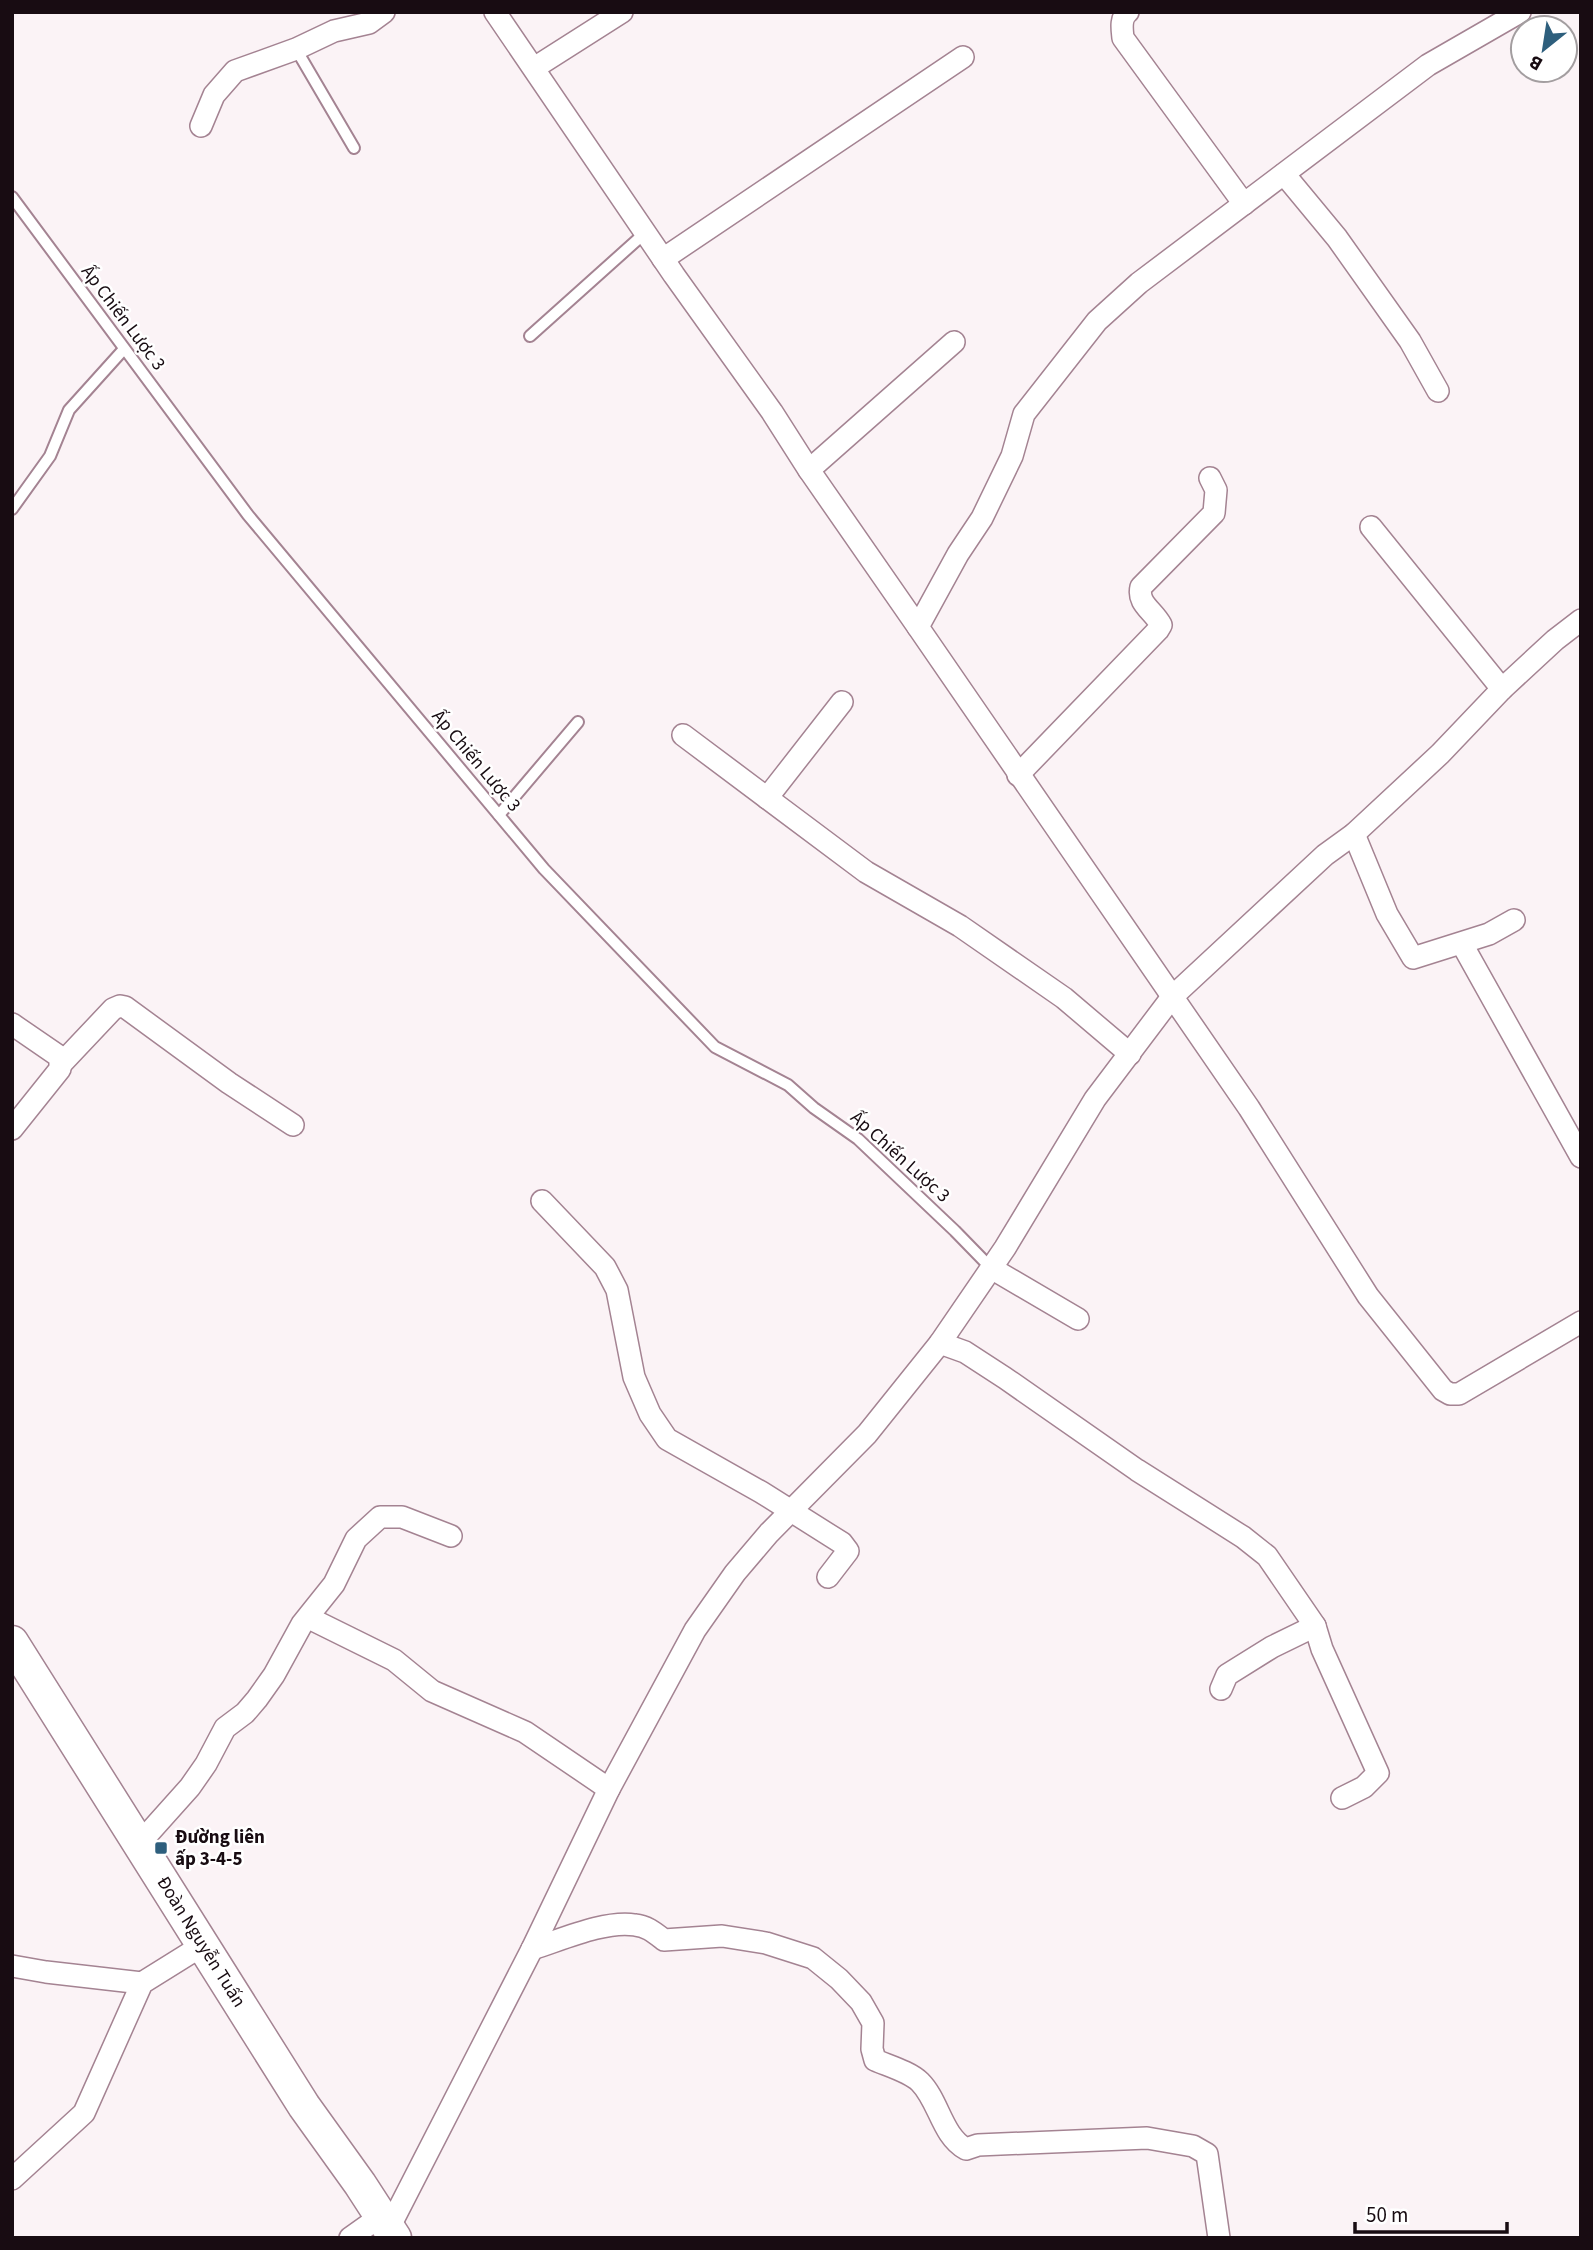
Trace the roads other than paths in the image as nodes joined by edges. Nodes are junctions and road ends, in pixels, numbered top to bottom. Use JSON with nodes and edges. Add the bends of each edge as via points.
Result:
{"nodes":[{"id":1,"x":383,"y":12,"type":"edge"},
{"id":2,"x":495,"y":12,"type":"edge"},
{"id":3,"x":622,"y":12,"type":"edge"},
{"id":4,"x":1128,"y":12,"type":"edge"},
{"id":5,"x":1520,"y":12,"type":"edge"},
{"id":6,"x":296,"y":49,"type":"junction"},
{"id":7,"x":963,"y":57,"type":"dead end"},
{"id":8,"x":534,"y":68,"type":"junction"},
{"id":9,"x":201,"y":126,"type":"dead end"},
{"id":10,"x":354,"y":148,"type":"dead end"},
{"id":11,"x":1284,"y":174,"type":"junction"},
{"id":12,"x":12,"y":197,"type":"edge"},
{"id":13,"x":1244,"y":204,"type":"junction"},
{"id":14,"x":646,"y":232,"type":"junction"},
{"id":15,"x":663,"y":259,"type":"junction"},
{"id":16,"x":530,"y":336,"type":"dead end"},
{"id":17,"x":954,"y":342,"type":"dead end"},
{"id":18,"x":124,"y":349,"type":"junction"},
{"id":19,"x":1438,"y":391,"type":"dead end"},
{"id":20,"x":809,"y":470,"type":"junction"},
{"id":21,"x":1210,"y":478,"type":"dead end"},
{"id":22,"x":12,"y":509,"type":"edge"},
{"id":23,"x":1371,"y":527,"type":"dead end"},
{"id":24,"x":1581,"y":620,"type":"edge"},
{"id":25,"x":918,"y":627,"type":"junction"},
{"id":26,"x":1502,"y":689,"type":"junction"},
{"id":27,"x":842,"y":702,"type":"dead end"},
{"id":28,"x":578,"y":722,"type":"dead end"},
{"id":29,"x":683,"y":736,"type":"dead end"},
{"id":30,"x":1018,"y":775,"type":"junction"},
{"id":31,"x":767,"y":798,"type":"junction"},
{"id":32,"x":502,"y":811,"type":"junction"},
{"id":33,"x":1353,"y":834,"type":"junction"},
{"id":34,"x":1514,"y":920,"type":"dead end"},
{"id":35,"x":1462,"y":944,"type":"junction"},
{"id":36,"x":1172,"y":997,"type":"junction"},
{"id":37,"x":12,"y":1024,"type":"edge"},
{"id":38,"x":1130,"y":1054,"type":"junction"},
{"id":39,"x":62,"y":1063,"type":"junction"},
{"id":40,"x":293,"y":1125,"type":"dead end"},
{"id":41,"x":12,"y":1129,"type":"edge"},
{"id":42,"x":1581,"y":1157,"type":"edge"},
{"id":43,"x":542,"y":1201,"type":"dead end"},
{"id":44,"x":991,"y":1268,"type":"junction"},
{"id":45,"x":1078,"y":1319,"type":"dead end"},
{"id":46,"x":1581,"y":1322,"type":"edge"},
{"id":47,"x":940,"y":1343,"type":"junction"},
{"id":48,"x":790,"y":1512,"type":"junction"},
{"id":49,"x":451,"y":1536,"type":"dead end"},
{"id":50,"x":828,"y":1577,"type":"dead end"},
{"id":51,"x":309,"y":1618,"type":"junction"},
{"id":52,"x":1315,"y":1626,"type":"junction"},
{"id":53,"x":12,"y":1642,"type":"edge"},
{"id":54,"x":1221,"y":1689,"type":"dead end"},
{"id":55,"x":609,"y":1790,"type":"junction"},
{"id":56,"x":1342,"y":1798,"type":"dead end"},
{"id":57,"x":139,"y":1844,"type":"junction"},
{"id":58,"x":203,"y":1945,"type":"junction"},
{"id":59,"x":532,"y":1949,"type":"junction"},
{"id":60,"x":12,"y":1966,"type":"edge"},
{"id":61,"x":142,"y":1983,"type":"junction"},
{"id":62,"x":12,"y":2179,"type":"edge"},
{"id":63,"x":388,"y":2227,"type":"edge"},
{"id":64,"x":350,"y":2238,"type":"edge"},
{"id":65,"x":1219,"y":2238,"type":"edge"}],
"edges":[{"from":1,"to":6,"type":"street","via":[[369,23],[334,31]]},
{"from":2,"to":8,"type":"street"},
{"from":3,"to":8,"type":"street"},
{"from":4,"to":13,"type":"street","via":[[1122,38]]},
{"from":5,"to":11,"type":"street","via":[[1428,65]]},
{"from":6,"to":9,"type":"street","via":[[235,71],[214,94]]},
{"from":6,"to":10,"type":"lane"},
{"from":7,"to":15,"type":"street"},
{"from":8,"to":14,"type":"street"},
{"from":11,"to":13,"type":"street"},
{"from":11,"to":19,"type":"street","via":[[1345,249],[1410,341]]},
{"from":12,"to":18,"type":"lane","name":"Ấp Chiến Lược 3"},
{"from":13,"to":25,"type":"street","via":[[1139,283],[1097,321],[1042,389],[1024,414],[1012,456],[982,518]]},
{"from":14,"to":15,"type":"street"},
{"from":14,"to":16,"type":"lane"},
{"from":15,"to":20,"type":"street"},
{"from":17,"to":20,"type":"street"},
{"from":18,"to":22,"type":"lane","via":[[69,410],[50,456]]},
{"from":18,"to":32,"type":"lane","name":"Ấp Chiến Lược 3","via":[[248,515]]},
{"from":20,"to":25,"type":"street"},
{"from":21,"to":30,"type":"street","via":[[1216,490],[1214,513],[1141,587],[1141,601],[1157,617],[1158,630]]},
{"from":23,"to":26,"type":"street"},
{"from":24,"to":26,"type":"street"},
{"from":25,"to":30,"type":"street"},
{"from":26,"to":33,"type":"street"},
{"from":27,"to":31,"type":"street"},
{"from":28,"to":32,"type":"lane"},
{"from":29,"to":31,"type":"street"},
{"from":30,"to":36,"type":"street"},
{"from":31,"to":38,"type":"street","via":[[866,872],[960,926],[1064,998]]},
{"from":32,"to":44,"type":"lane","name":"Ấp Chiến Lược 3","via":[[544,869],[715,1047],[788,1085],[858,1139]]},
{"from":33,"to":35,"type":"street","via":[[1409,954],[1421,957]]},
{"from":33,"to":36,"type":"street"},
{"from":34,"to":35,"type":"street"},
{"from":35,"to":42,"type":"street"},
{"from":36,"to":38,"type":"street"},
{"from":36,"to":46,"type":"street","via":[[1249,1108],[1368,1296],[1443,1390],[1459,1394]]},
{"from":37,"to":39,"type":"street","via":[[60,1057]]},
{"from":38,"to":44,"type":"street","via":[[1096,1099]]},
{"from":39,"to":40,"type":"street","via":[[113,1009],[125,1007]]},
{"from":39,"to":41,"type":"street"},
{"from":43,"to":48,"type":"street","via":[[605,1267],[617,1290],[634,1377],[667,1439]]},
{"from":44,"to":45,"type":"street"},
{"from":44,"to":47,"type":"street"},
{"from":47,"to":48,"type":"street","via":[[867,1434]]},
{"from":47,"to":52,"type":"street","via":[[1005,1378],[1137,1471],[1250,1542],[1267,1556]]},
{"from":48,"to":50,"type":"street","via":[[848,1551]]},
{"from":48,"to":55,"type":"street","via":[[735,1573],[695,1630]]},
{"from":49,"to":51,"type":"street","via":[[402,1517],[380,1517],[356,1539],[334,1584]]},
{"from":51,"to":55,"type":"street","via":[[394,1660],[432,1691],[524,1732]]},
{"from":51,"to":57,"type":"street","via":[[257,1699],[225,1728],[190,1787]]},
{"from":52,"to":54,"type":"street","via":[[1227,1675]]},
{"from":52,"to":56,"type":"street","via":[[1378,1773],[1364,1787]]},
{"from":53,"to":57,"type":"main road","name":"Đoàn Nguyễn Tuấn"},
{"from":55,"to":59,"type":"street"},
{"from":57,"to":58,"type":"main road","name":"Đoàn Nguyễn Tuấn"},
{"from":58,"to":61,"type":"street"},
{"from":58,"to":63,"type":"main road","name":"Đoàn Nguyễn Tuấn","via":[[304,2106]]},
{"from":59,"to":63,"type":"street"},
{"from":59,"to":65,"type":"street","via":[[617,1924],[652,1930],[664,1940],[722,1936],[766,1943],[813,1958],[861,2002],[873,2023],[875,2060],[918,2080],[956,2143],[966,2149],[1138,2138],[1193,2146],[1208,2154]]},
{"from":60,"to":61,"type":"street"},
{"from":61,"to":62,"type":"street","via":[[84,2113]]},
{"from":63,"to":64,"type":"street"}]}
